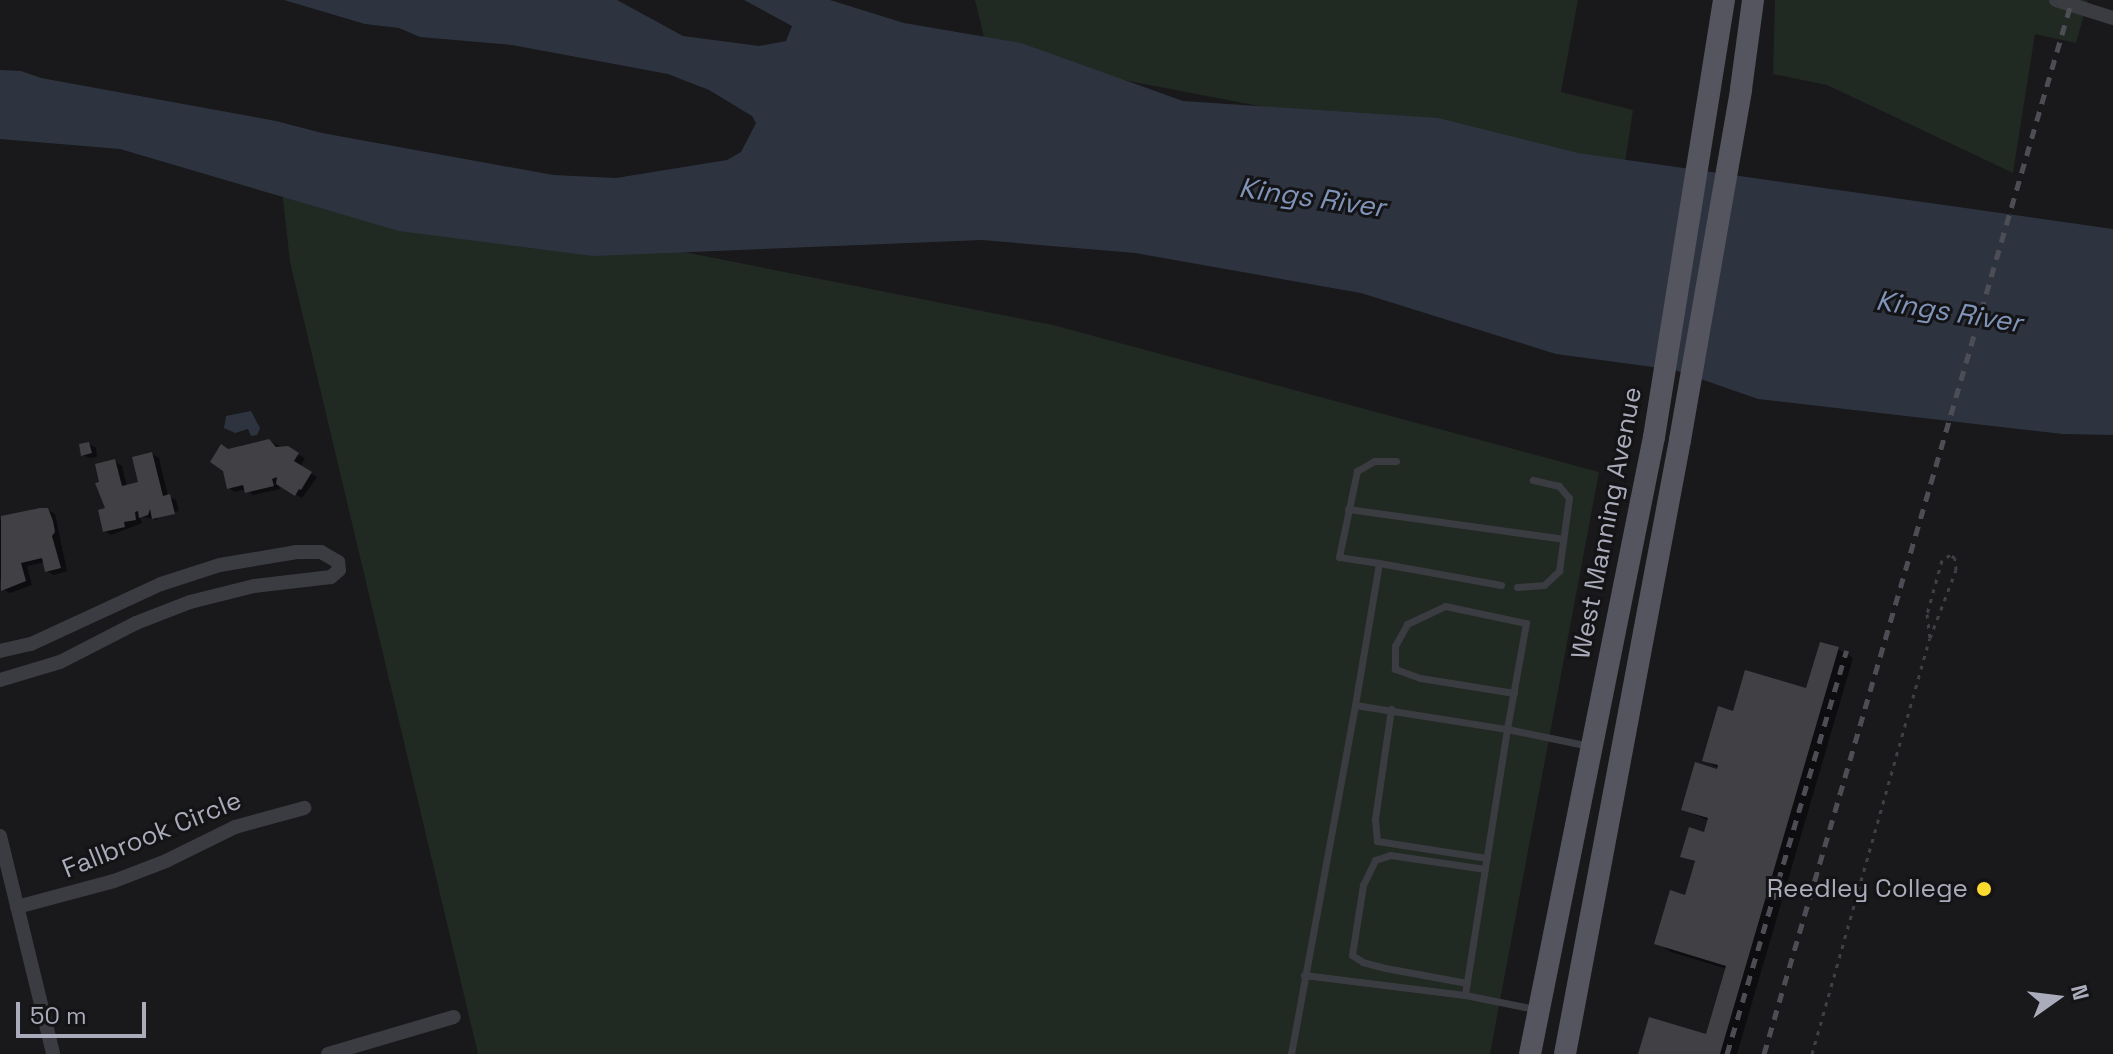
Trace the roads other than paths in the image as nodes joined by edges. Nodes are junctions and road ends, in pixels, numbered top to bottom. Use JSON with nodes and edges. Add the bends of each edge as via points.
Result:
{"nodes":[{"id":1,"x":1724,"y":0,"type":"edge"},
{"id":2,"x":1753,"y":0,"type":"edge"},
{"id":3,"x":2056,"y":0,"type":"edge"},
{"id":4,"x":2113,"y":18,"type":"edge"},
{"id":5,"x":1396,"y":461,"type":"dead end"},
{"id":6,"x":1533,"y":480,"type":"dead end"},
{"id":7,"x":1348,"y":509,"type":"junction"},
{"id":8,"x":1563,"y":539,"type":"junction"},
{"id":9,"x":1379,"y":563,"type":"junction"},
{"id":10,"x":1501,"y":585,"type":"dead end"},
{"id":11,"x":1517,"y":587,"type":"dead end"},
{"id":12,"x":0,"y":651,"type":"edge"},
{"id":13,"x":0,"y":680,"type":"edge"},
{"id":14,"x":1514,"y":693,"type":"junction"},
{"id":15,"x":1355,"y":705,"type":"junction"},
{"id":16,"x":1391,"y":709,"type":"junction"},
{"id":17,"x":1507,"y":729,"type":"junction"},
{"id":18,"x":1591,"y":746,"type":"junction"},
{"id":19,"x":304,"y":808,"type":"dead end"},
{"id":20,"x":0,"y":836,"type":"edge"},
{"id":21,"x":1487,"y":858,"type":"junction"},
{"id":22,"x":1485,"y":869,"type":"junction"},
{"id":23,"x":17,"y":907,"type":"junction"},
{"id":24,"x":1304,"y":975,"type":"junction"},
{"id":25,"x":1467,"y":983,"type":"junction"},
{"id":26,"x":1465,"y":995,"type":"junction"},
{"id":27,"x":1537,"y":1010,"type":"junction"},
{"id":28,"x":454,"y":1017,"type":"dead end"},
{"id":29,"x":53,"y":1054,"type":"edge"},
{"id":30,"x":328,"y":1054,"type":"edge"},
{"id":31,"x":1291,"y":1054,"type":"edge"},
{"id":32,"x":1530,"y":1054,"type":"edge"},
{"id":33,"x":1565,"y":1054,"type":"edge"}],
"edges":[{"from":1,"to":18,"type":"main road","name":"West Manning Avenue","via":[[1654,437]]},
{"from":2,"to":33,"type":"main road","via":[[1680,440]]},
{"from":3,"to":4,"type":"street"},
{"from":5,"to":7,"type":"lane","via":[[1374,461],[1357,471]]},
{"from":6,"to":8,"type":"lane","via":[[1559,486],[1569,498]]},
{"from":7,"to":8,"type":"lane"},
{"from":7,"to":9,"type":"lane","via":[[1339,557]]},
{"from":8,"to":11,"type":"lane","via":[[1559,571],[1544,585]]},
{"from":9,"to":10,"type":"lane"},
{"from":9,"to":15,"type":"lane"},
{"from":12,"to":13,"type":"street","via":[[31,644],[161,584],[220,565],[297,552],[321,552],[338,562],[339,570],[331,577],[254,586],[190,602],[60,662]]},
{"from":14,"to":14,"type":"lane","via":[[1395,669],[1395,646],[1407,624],[1445,606],[1526,623]]},
{"from":14,"to":17,"type":"lane"},
{"from":15,"to":16,"type":"lane"},
{"from":15,"to":24,"type":"lane"},
{"from":16,"to":17,"type":"lane"},
{"from":16,"to":21,"type":"lane","via":[[1375,819],[1377,841]]},
{"from":17,"to":18,"type":"lane"},
{"from":17,"to":21,"type":"lane"},
{"from":18,"to":27,"type":"main road","name":"West Manning Avenue"},
{"from":19,"to":23,"type":"street","name":"Fallbrook Circle","via":[[235,827],[114,881]]},
{"from":20,"to":23,"type":"street"},
{"from":21,"to":22,"type":"lane"},
{"from":22,"to":25,"type":"lane"},
{"from":22,"to":25,"type":"lane","via":[[1390,855],[1375,860],[1368,870],[1352,955],[1374,965]]},
{"from":23,"to":29,"type":"street"},
{"from":24,"to":26,"type":"lane"},
{"from":24,"to":31,"type":"lane"},
{"from":25,"to":26,"type":"lane"},
{"from":26,"to":27,"type":"lane"},
{"from":27,"to":32,"type":"main road","name":"West Manning Avenue"},
{"from":28,"to":30,"type":"street"}]}
